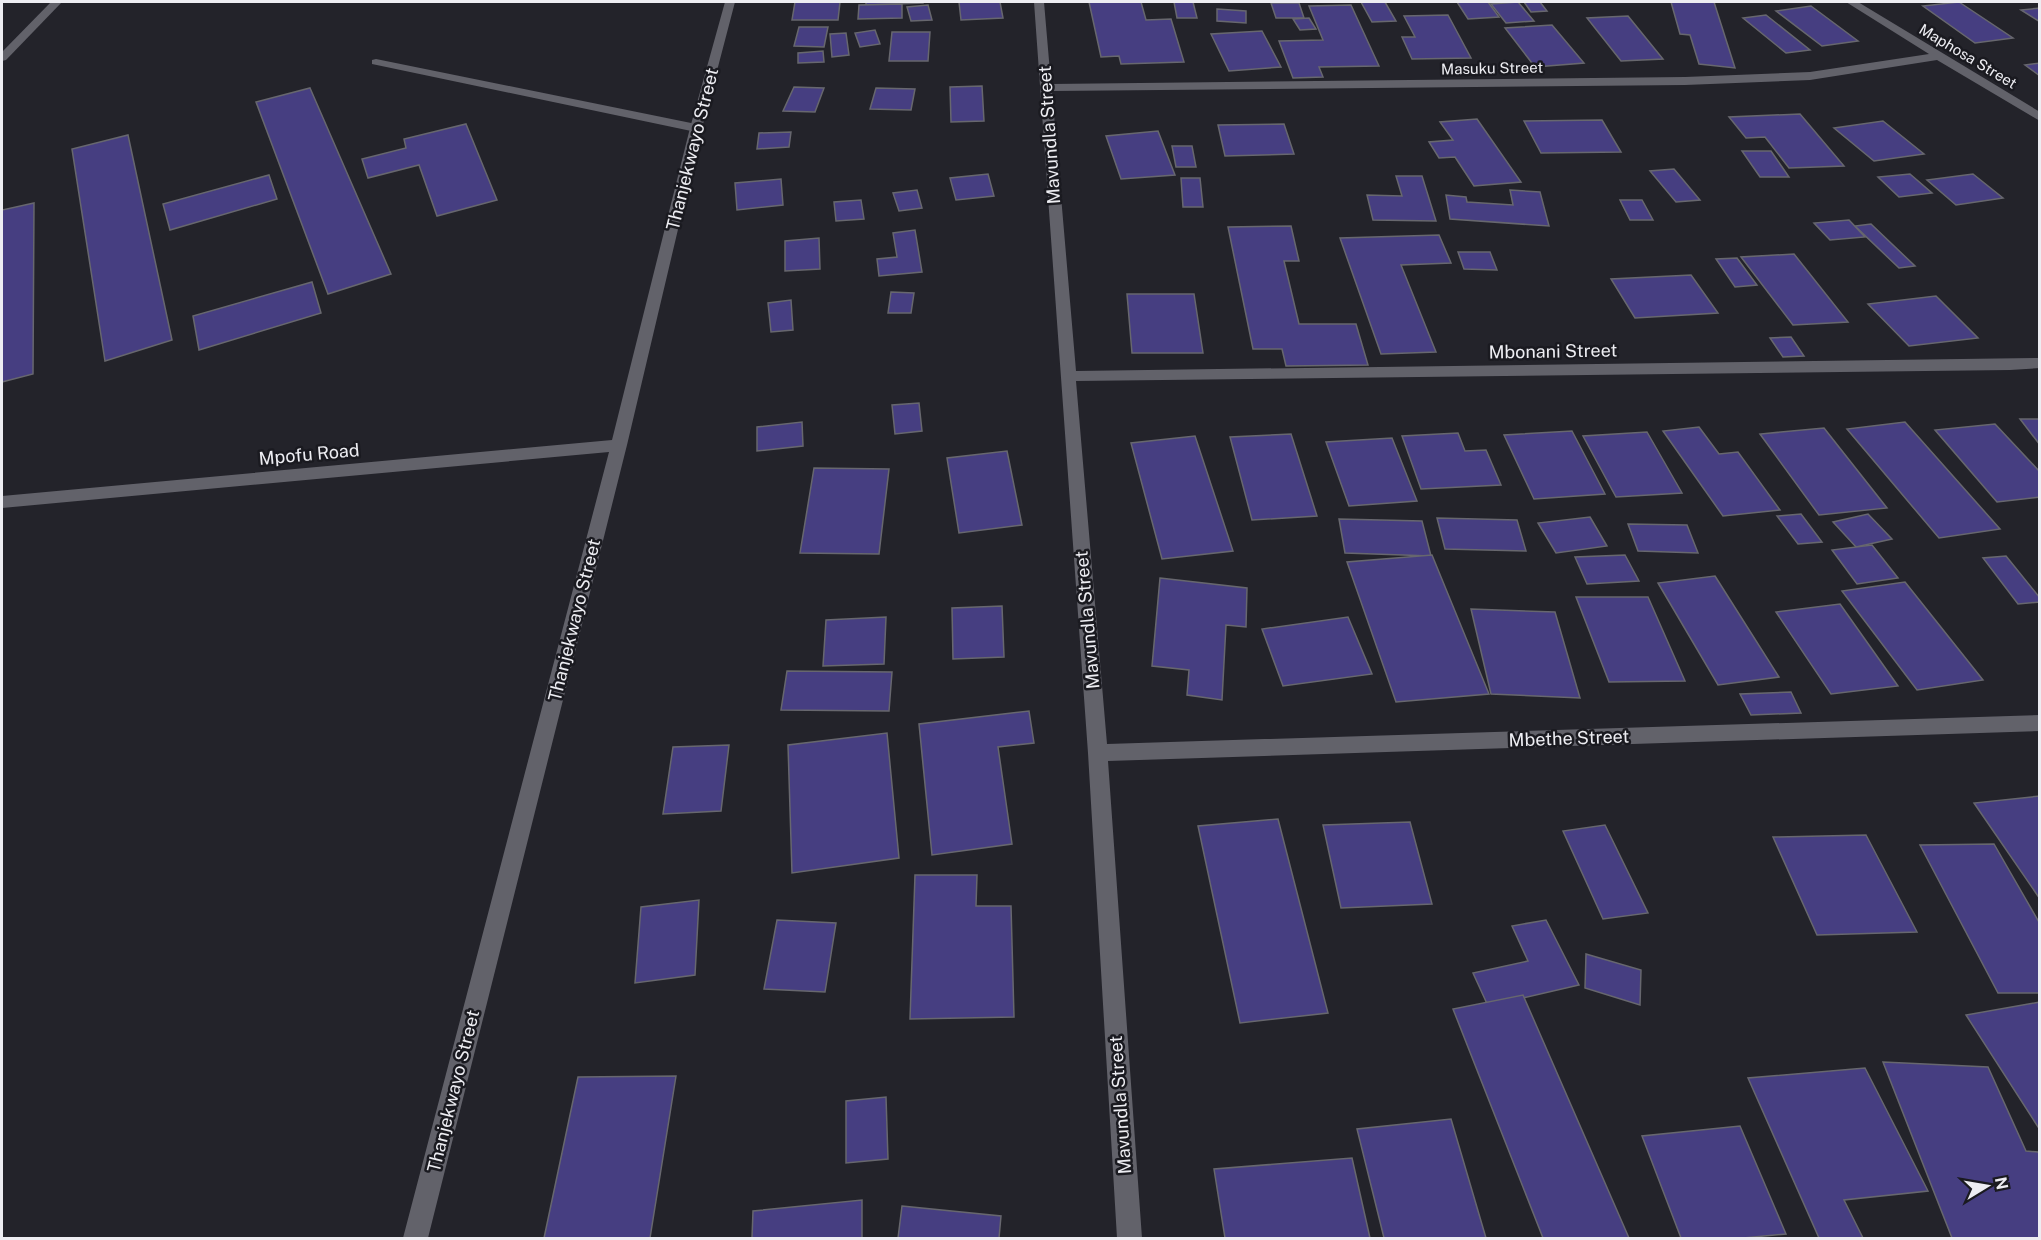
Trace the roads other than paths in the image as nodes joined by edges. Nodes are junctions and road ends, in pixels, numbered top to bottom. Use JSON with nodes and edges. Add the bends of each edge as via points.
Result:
{"nodes":[{"id":1,"x":57,"y":2,"type":"edge"},
{"id":2,"x":730,"y":2,"type":"edge"},
{"id":3,"x":1039,"y":2,"type":"edge"},
{"id":4,"x":1851,"y":2,"type":"edge"},
{"id":5,"x":1938,"y":56,"type":"junction"},
{"id":6,"x":2,"y":58,"type":"edge"},
{"id":7,"x":376,"y":62,"type":"dead end"},
{"id":8,"x":1045,"y":88,"type":"junction"},
{"id":9,"x":2040,"y":117,"type":"edge"},
{"id":10,"x":696,"y":128,"type":"junction"},
{"id":11,"x":2040,"y":363,"type":"edge"},
{"id":12,"x":1067,"y":376,"type":"junction"},
{"id":13,"x":619,"y":445,"type":"junction"},
{"id":14,"x":2,"y":502,"type":"edge"},
{"id":15,"x":2040,"y":723,"type":"edge"},
{"id":16,"x":1098,"y":753,"type":"junction"},
{"id":17,"x":415,"y":1239,"type":"edge"},
{"id":18,"x":1129,"y":1239,"type":"edge"}],
"edges":[{"from":1,"to":6,"type":"street"},
{"from":2,"to":10,"type":"street","name":"Thanjekwayo Street"},
{"from":3,"to":8,"type":"street","name":"Mavundla Street"},
{"from":4,"to":5,"type":"street","name":"Maphosa Street"},
{"from":5,"to":8,"type":"street","name":"Masuku Street","via":[[1810,76],[1706,81]]},
{"from":5,"to":9,"type":"street","name":"Maphosa Street"},
{"from":7,"to":10,"type":"street"},
{"from":8,"to":12,"type":"street","name":"Mavundla Street"},
{"from":10,"to":13,"type":"street","name":"Thanjekwayo Street"},
{"from":11,"to":12,"type":"street","name":"Mbonani Street"},
{"from":12,"to":16,"type":"street","name":"Mavundla Street"},
{"from":13,"to":14,"type":"street","name":"Mpofu Road"},
{"from":13,"to":17,"type":"street","name":"Thanjekwayo Street"},
{"from":15,"to":16,"type":"street","name":"Mbethe Street"},
{"from":16,"to":18,"type":"street","name":"Mavundla Street"}]}
